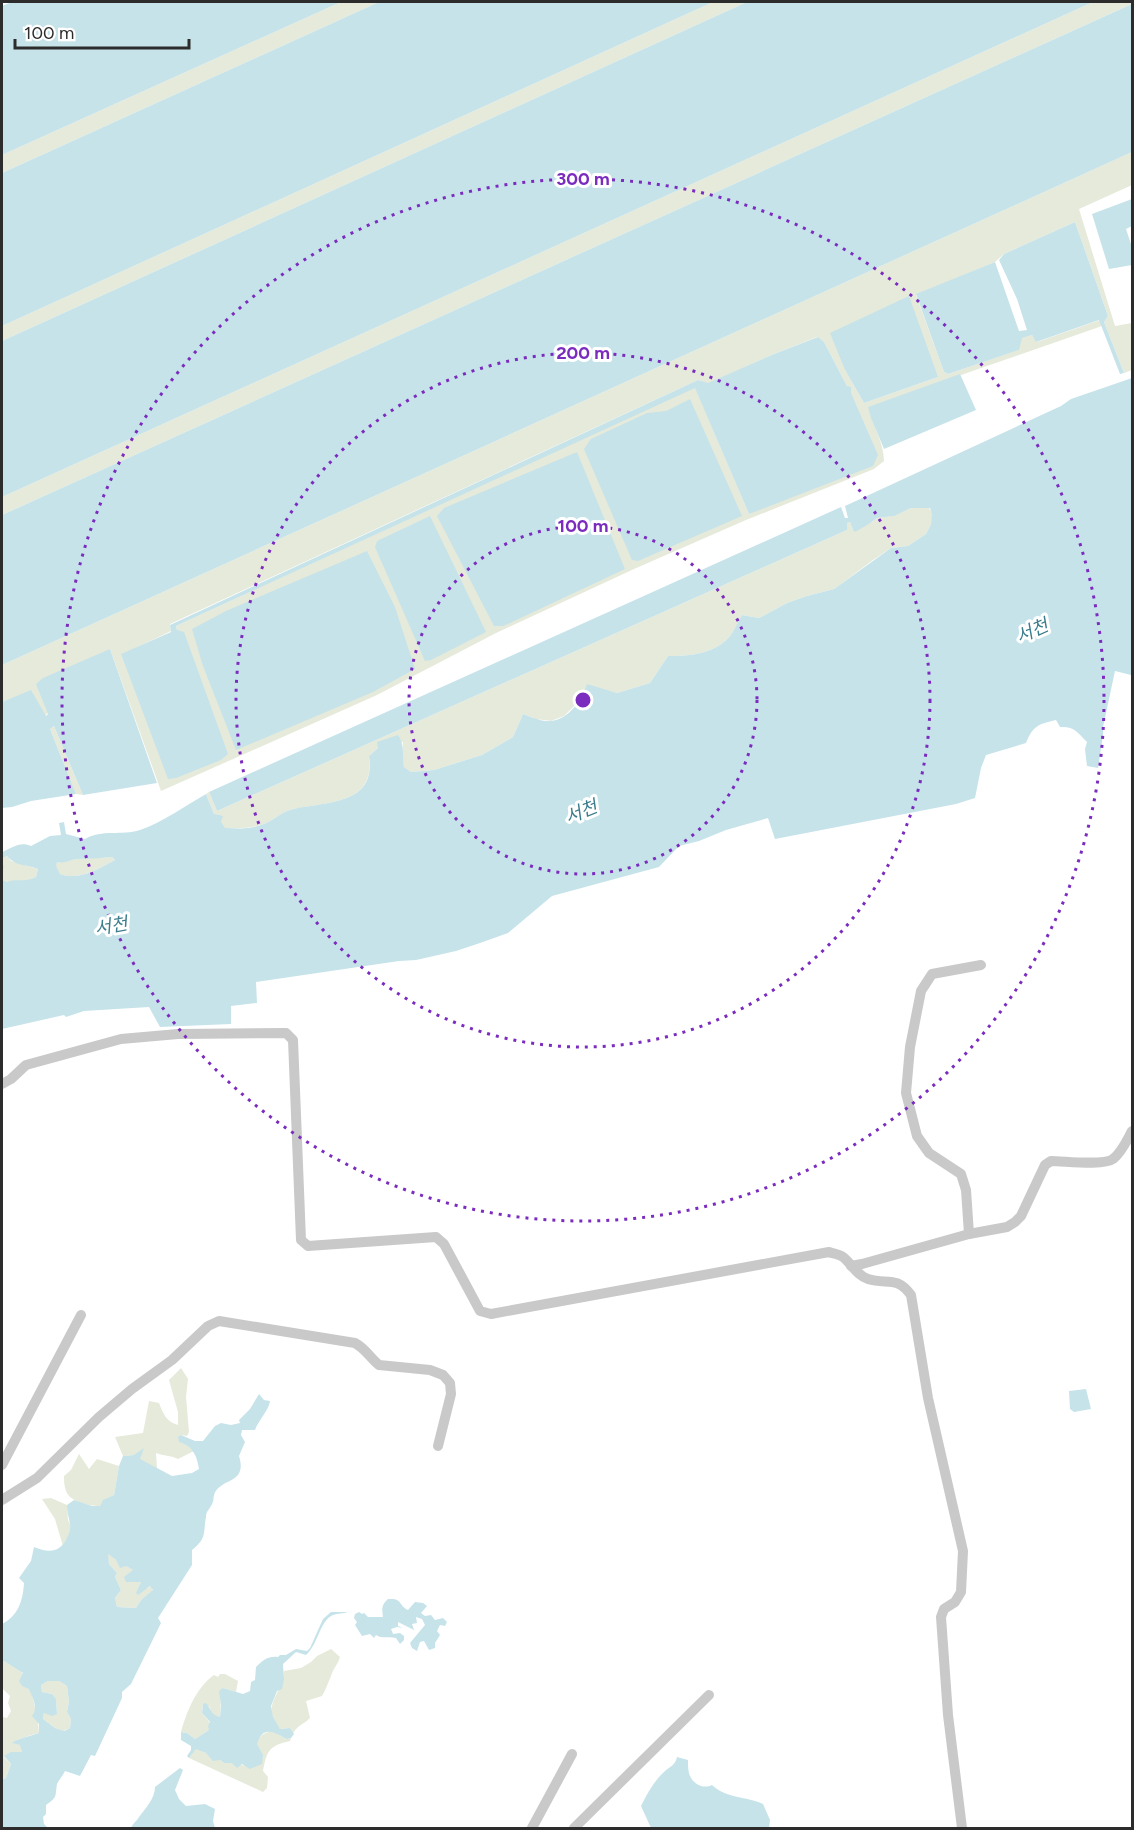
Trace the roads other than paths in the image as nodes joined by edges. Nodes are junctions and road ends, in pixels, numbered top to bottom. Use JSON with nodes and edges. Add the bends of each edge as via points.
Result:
{"nodes":[{"id":1,"x":981,"y":965,"type":"dead end"},
{"id":2,"x":2,"y":1084,"type":"edge"},
{"id":3,"x":1132,"y":1131,"type":"edge"},
{"id":4,"x":969,"y":1234,"type":"junction"},
{"id":5,"x":851,"y":1266,"type":"junction"},
{"id":6,"x":81,"y":1315,"type":"dead end"},
{"id":7,"x":438,"y":1446,"type":"dead end"},
{"id":8,"x":2,"y":1465,"type":"edge"},
{"id":9,"x":2,"y":1500,"type":"edge"},
{"id":10,"x":709,"y":1695,"type":"dead end"},
{"id":11,"x":572,"y":1754,"type":"dead end"},
{"id":12,"x":532,"y":1828,"type":"edge"},
{"id":13,"x":574,"y":1828,"type":"edge"},
{"id":14,"x":962,"y":1828,"type":"edge"}],
"edges":[{"from":1,"to":4,"type":"street","via":[[932,974],[921,991],[906,1093],[917,1136],[929,1153],[961,1174]]},
{"from":2,"to":5,"type":"street","via":[[26,1065],[121,1039],[286,1033],[293,1040],[301,1240],[308,1246],[436,1237],[444,1244],[480,1311],[491,1314],[830,1252],[842,1256]]},
{"from":3,"to":4,"type":"street","via":[[1112,1160],[1052,1161],[1045,1165],[1015,1222]]},
{"from":4,"to":5,"type":"street"},
{"from":5,"to":14,"type":"street","via":[[869,1280],[893,1281],[904,1286],[911,1295],[928,1398],[963,1551],[961,1592],[941,1617]]},
{"from":6,"to":8,"type":"street"},
{"from":7,"to":9,"type":"street","via":[[451,1394],[450,1383],[443,1375],[379,1365],[355,1343],[219,1322],[208,1326],[172,1360],[99,1417],[37,1478]]},
{"from":10,"to":13,"type":"street"},
{"from":11,"to":12,"type":"street"}]}
